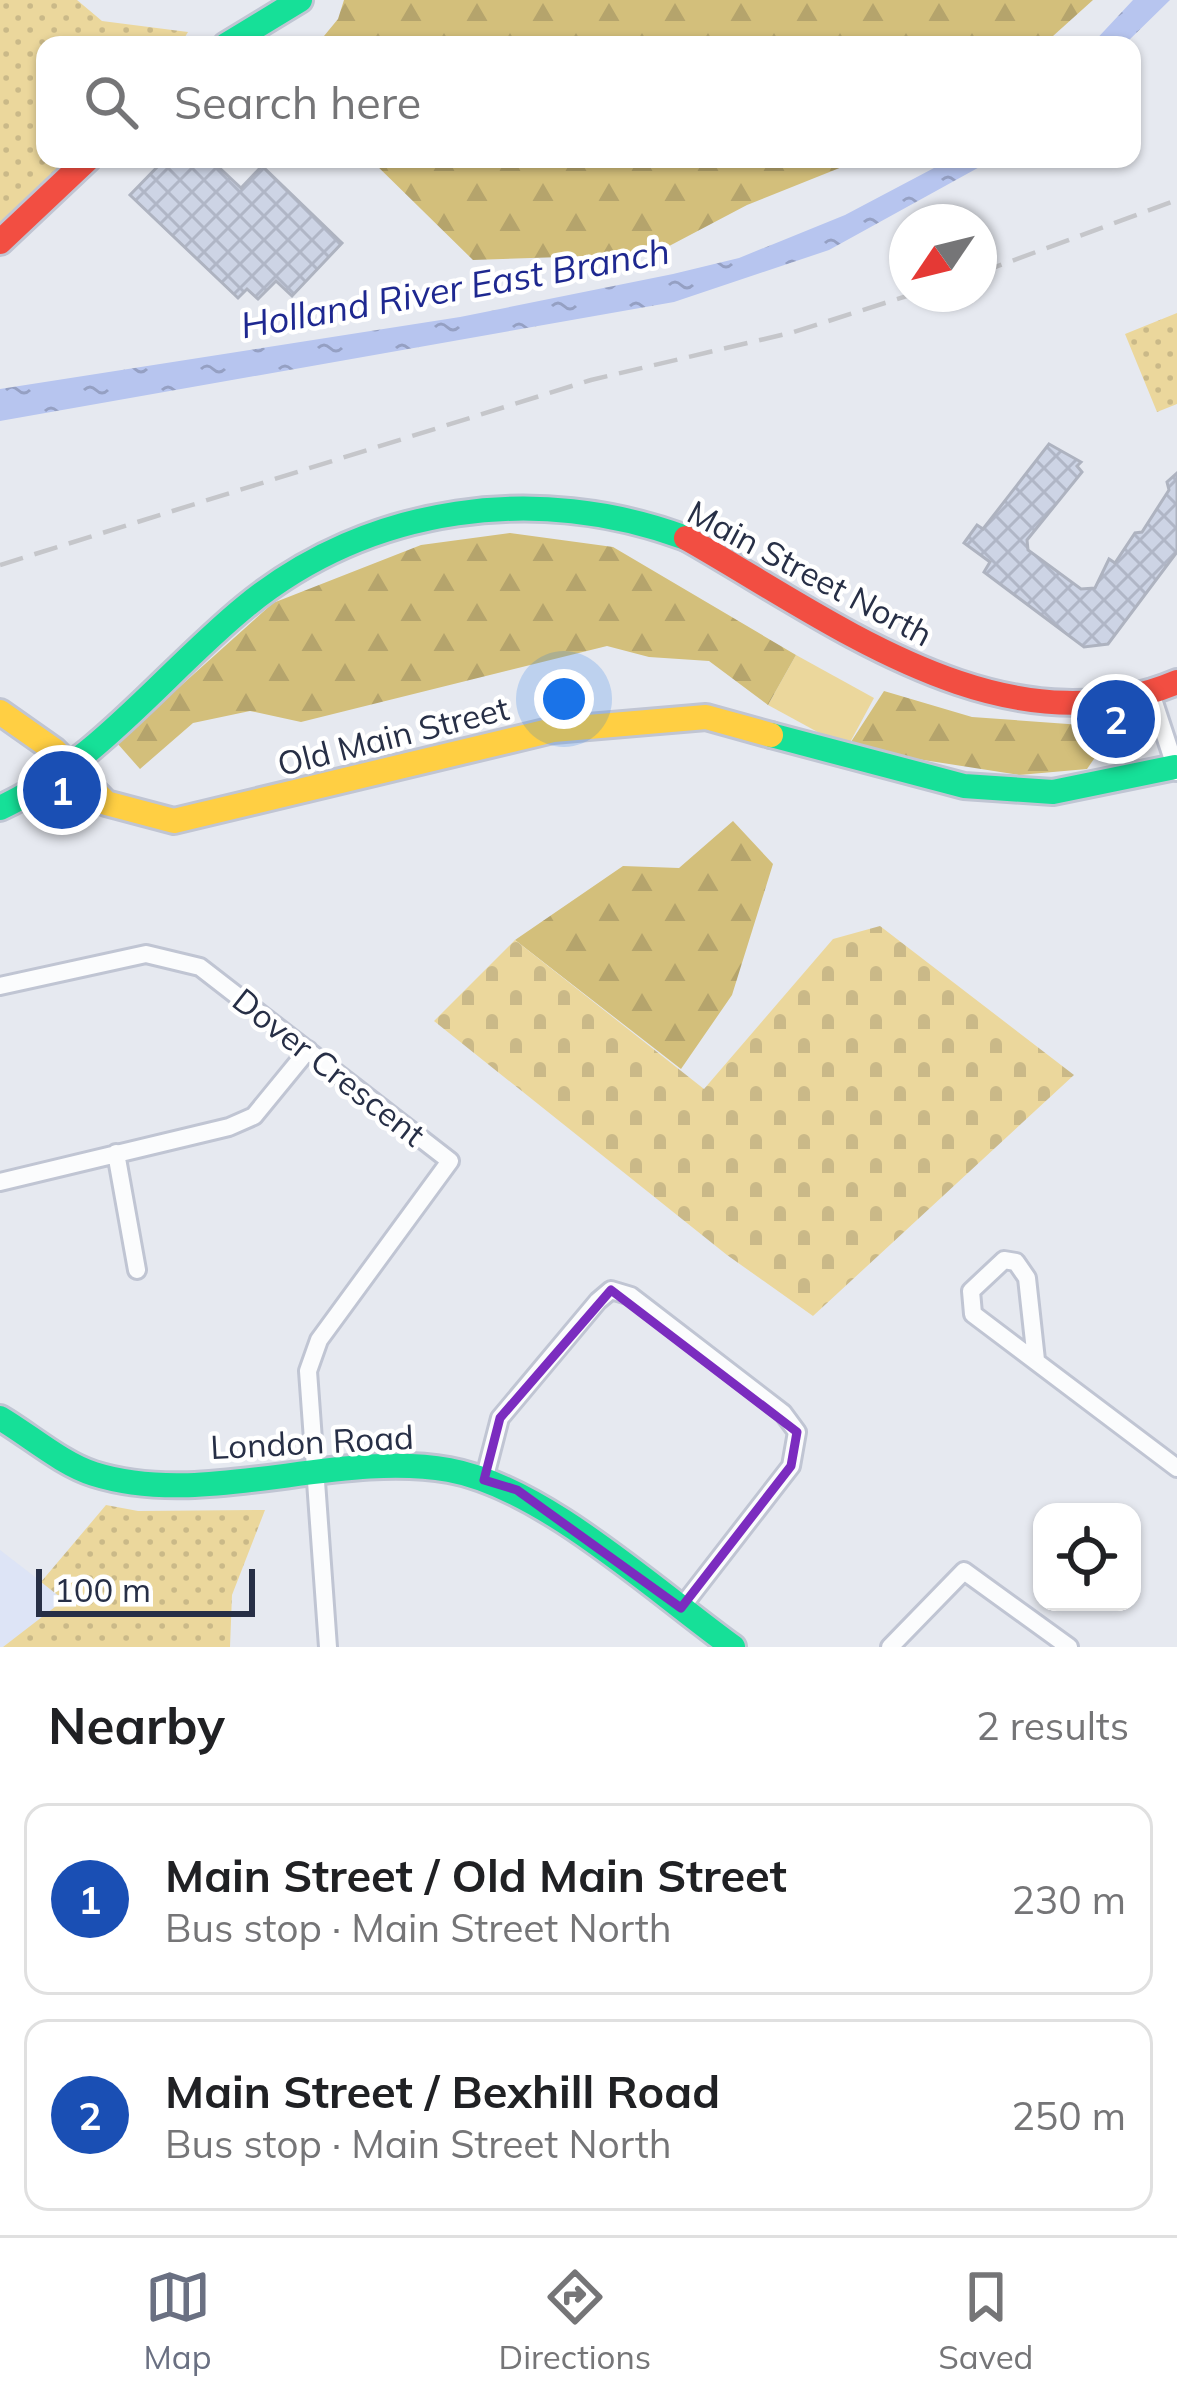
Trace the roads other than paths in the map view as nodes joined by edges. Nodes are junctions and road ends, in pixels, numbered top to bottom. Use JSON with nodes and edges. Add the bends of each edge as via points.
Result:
{"nodes":[{"id":1,"x":300,"y":0,"type":"edge"},
{"id":2,"x":241,"y":36,"type":"edge"},
{"id":3,"x":78,"y":168,"type":"edge"},
{"id":4,"x":0,"y":242,"type":"edge"},
{"id":5,"x":1177,"y":682,"type":"edge"},
{"id":6,"x":1151,"y":693,"type":"junction"},
{"id":7,"x":0,"y":712,"type":"edge"},
{"id":8,"x":68,"y":765,"type":"junction"},
{"id":9,"x":1176,"y":770,"type":"edge"},
{"id":10,"x":0,"y":808,"type":"edge"},
{"id":11,"x":0,"y":986,"type":"edge"},
{"id":12,"x":308,"y":1050,"type":"junction"},
{"id":13,"x":116,"y":1153,"type":"junction"},
{"id":14,"x":0,"y":1182,"type":"edge"},
{"id":15,"x":137,"y":1270,"type":"dead end"},
{"id":16,"x":1036,"y":1360,"type":"junction"},
{"id":17,"x":0,"y":1418,"type":"edge"},
{"id":18,"x":1177,"y":1468,"type":"edge"},
{"id":19,"x":312,"y":1475,"type":"junction"},
{"id":20,"x":484,"y":1480,"type":"junction"},
{"id":21,"x":681,"y":1608,"type":"junction"},
{"id":22,"x":328,"y":1647,"type":"edge"},
{"id":23,"x":734,"y":1647,"type":"edge"},
{"id":24,"x":890,"y":1647,"type":"edge"},
{"id":25,"x":1069,"y":1647,"type":"edge"}],
"edges":[{"from":1,"to":2,"type":"street"},
{"from":3,"to":4,"type":"street"},
{"from":5,"to":6,"type":"street","name":"Main Street North"},
{"from":6,"to":8,"type":"street","name":"Main Street North","via":[[1038,704],[926,673],[683,536],[518,505],[408,521],[314,558],[246,606],[123,724]]},
{"from":6,"to":9,"type":"street"},
{"from":7,"to":8,"type":"street","name":"Old Main Street"},
{"from":8,"to":9,"type":"street","name":"Old Main Street","via":[[106,803],[174,821],[553,730],[706,717],[964,786],[1054,792]]},
{"from":8,"to":10,"type":"street","name":"Main Street North"},
{"from":11,"to":12,"type":"street","name":"Dover Crescent","via":[[146,953],[170,956],[200,967]]},
{"from":12,"to":13,"type":"street","via":[[254,1116]]},
{"from":12,"to":19,"type":"street","name":"Dover Crescent","via":[[450,1162],[312,1355]]},
{"from":13,"to":14,"type":"street"},
{"from":13,"to":15,"type":"street"},
{"from":16,"to":16,"type":"street","via":[[1027,1278],[1004,1260],[971,1291],[969,1306]]},
{"from":16,"to":18,"type":"street"},
{"from":17,"to":19,"type":"street","name":"London Road","via":[[92,1474],[155,1483]]},
{"from":19,"to":20,"type":"street","name":"London Road","via":[[365,1466]]},
{"from":19,"to":22,"type":"street"},
{"from":20,"to":21,"type":"street","name":"London Road","via":[[517,1490]]},
{"from":20,"to":21,"type":"street","via":[[500,1418],[598,1301],[611,1290],[631,1296],[797,1432],[791,1466]]},
{"from":21,"to":23,"type":"street","name":"London Road"},
{"from":24,"to":25,"type":"street","via":[[964,1571]]}]}
